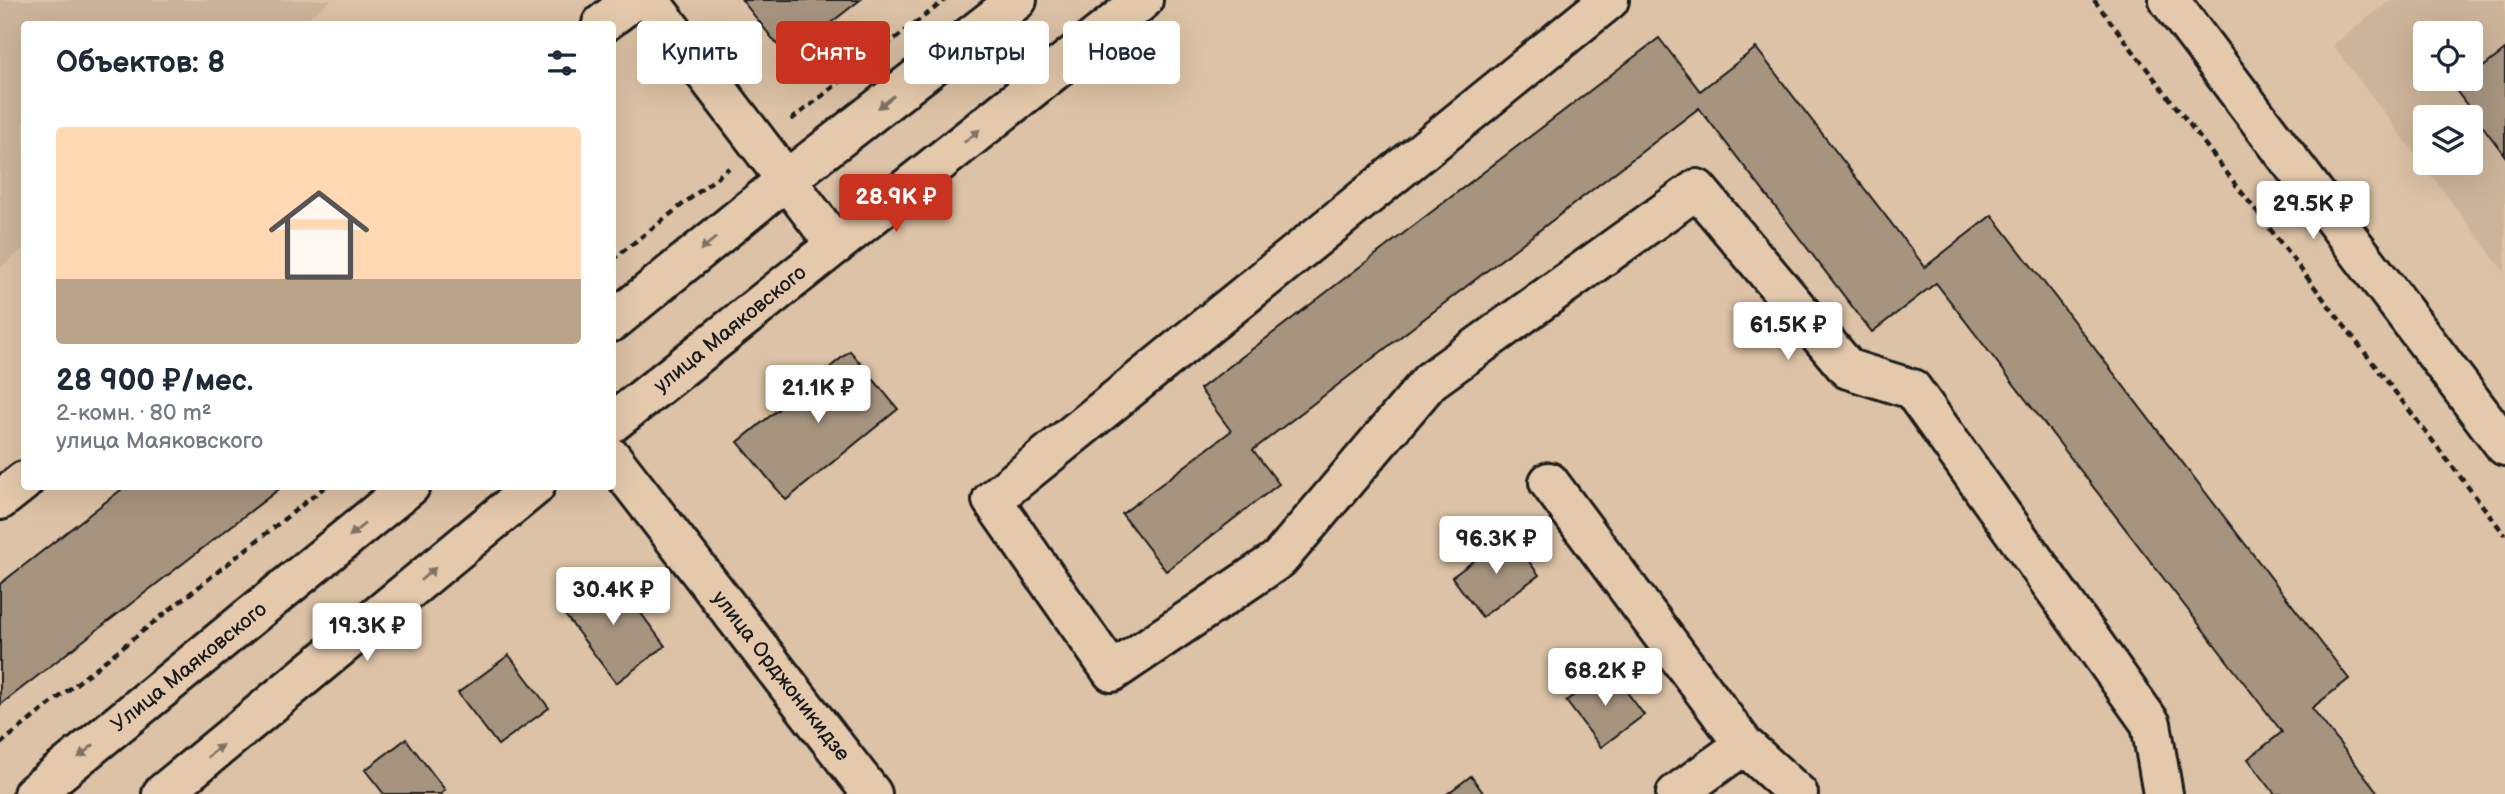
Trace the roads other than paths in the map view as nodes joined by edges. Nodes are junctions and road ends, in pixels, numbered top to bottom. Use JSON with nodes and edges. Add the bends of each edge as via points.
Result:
{"nodes":[{"id":1,"x":633,"y":0,"type":"edge"},
{"id":2,"x":649,"y":0,"type":"edge"},
{"id":3,"x":1017,"y":0,"type":"edge"},
{"id":4,"x":1143,"y":0,"type":"edge"},
{"id":5,"x":1609,"y":0,"type":"edge"},
{"id":6,"x":2169,"y":0,"type":"edge"},
{"id":7,"x":606,"y":21,"type":"edge"},
{"id":8,"x":786,"y":180,"type":"junction"},
{"id":9,"x":836,"y":244,"type":"junction"},
{"id":10,"x":616,"y":318,"type":"edge"},
{"id":11,"x":616,"y":420,"type":"edge"},
{"id":12,"x":2505,"y":446,"type":"edge"},
{"id":13,"x":616,"y":463,"type":"edge"},
{"id":14,"x":1549,"y":482,"type":"dead end"},
{"id":15,"x":21,"y":483,"type":"edge"},
{"id":16,"x":405,"y":490,"type":"edge"},
{"id":17,"x":530,"y":490,"type":"edge"},
{"id":18,"x":0,"y":500,"type":"edge"},
{"id":19,"x":1744,"y":745,"type":"junction"},
{"id":20,"x":33,"y":794,"type":"edge"},
{"id":21,"x":162,"y":794,"type":"edge"},
{"id":22,"x":872,"y":794,"type":"edge"},
{"id":23,"x":1676,"y":794,"type":"edge"},
{"id":24,"x":1798,"y":794,"type":"edge"},
{"id":25,"x":2163,"y":794,"type":"edge"}],
"edges":[{"from":1,"to":7,"type":"street"},
{"from":2,"to":8,"type":"street"},
{"from":3,"to":8,"type":"street","one_way":true},
{"from":9,"to":4,"type":"street","name":"улица Маяковского","one_way":true},
{"from":5,"to":25,"type":"street","via":[[992,500],[1112,672],[1279,559],[1430,381],[1697,189],[1848,369],[1912,389],[2151,724]]},
{"from":6,"to":12,"type":"street"},
{"from":8,"to":9,"type":"street"},
{"from":8,"to":10,"type":"street","one_way":true},
{"from":9,"to":11,"type":"street","name":"улица Маяковского"},
{"from":13,"to":22,"type":"street","name":"улица Орджоникидзе"},
{"from":14,"to":19,"type":"street"},
{"from":15,"to":18,"type":"street"},
{"from":16,"to":20,"type":"street","name":"Улица Маяковского","one_way":true},
{"from":21,"to":17,"type":"street","one_way":true},
{"from":19,"to":23,"type":"street"},
{"from":19,"to":24,"type":"street"}]}
